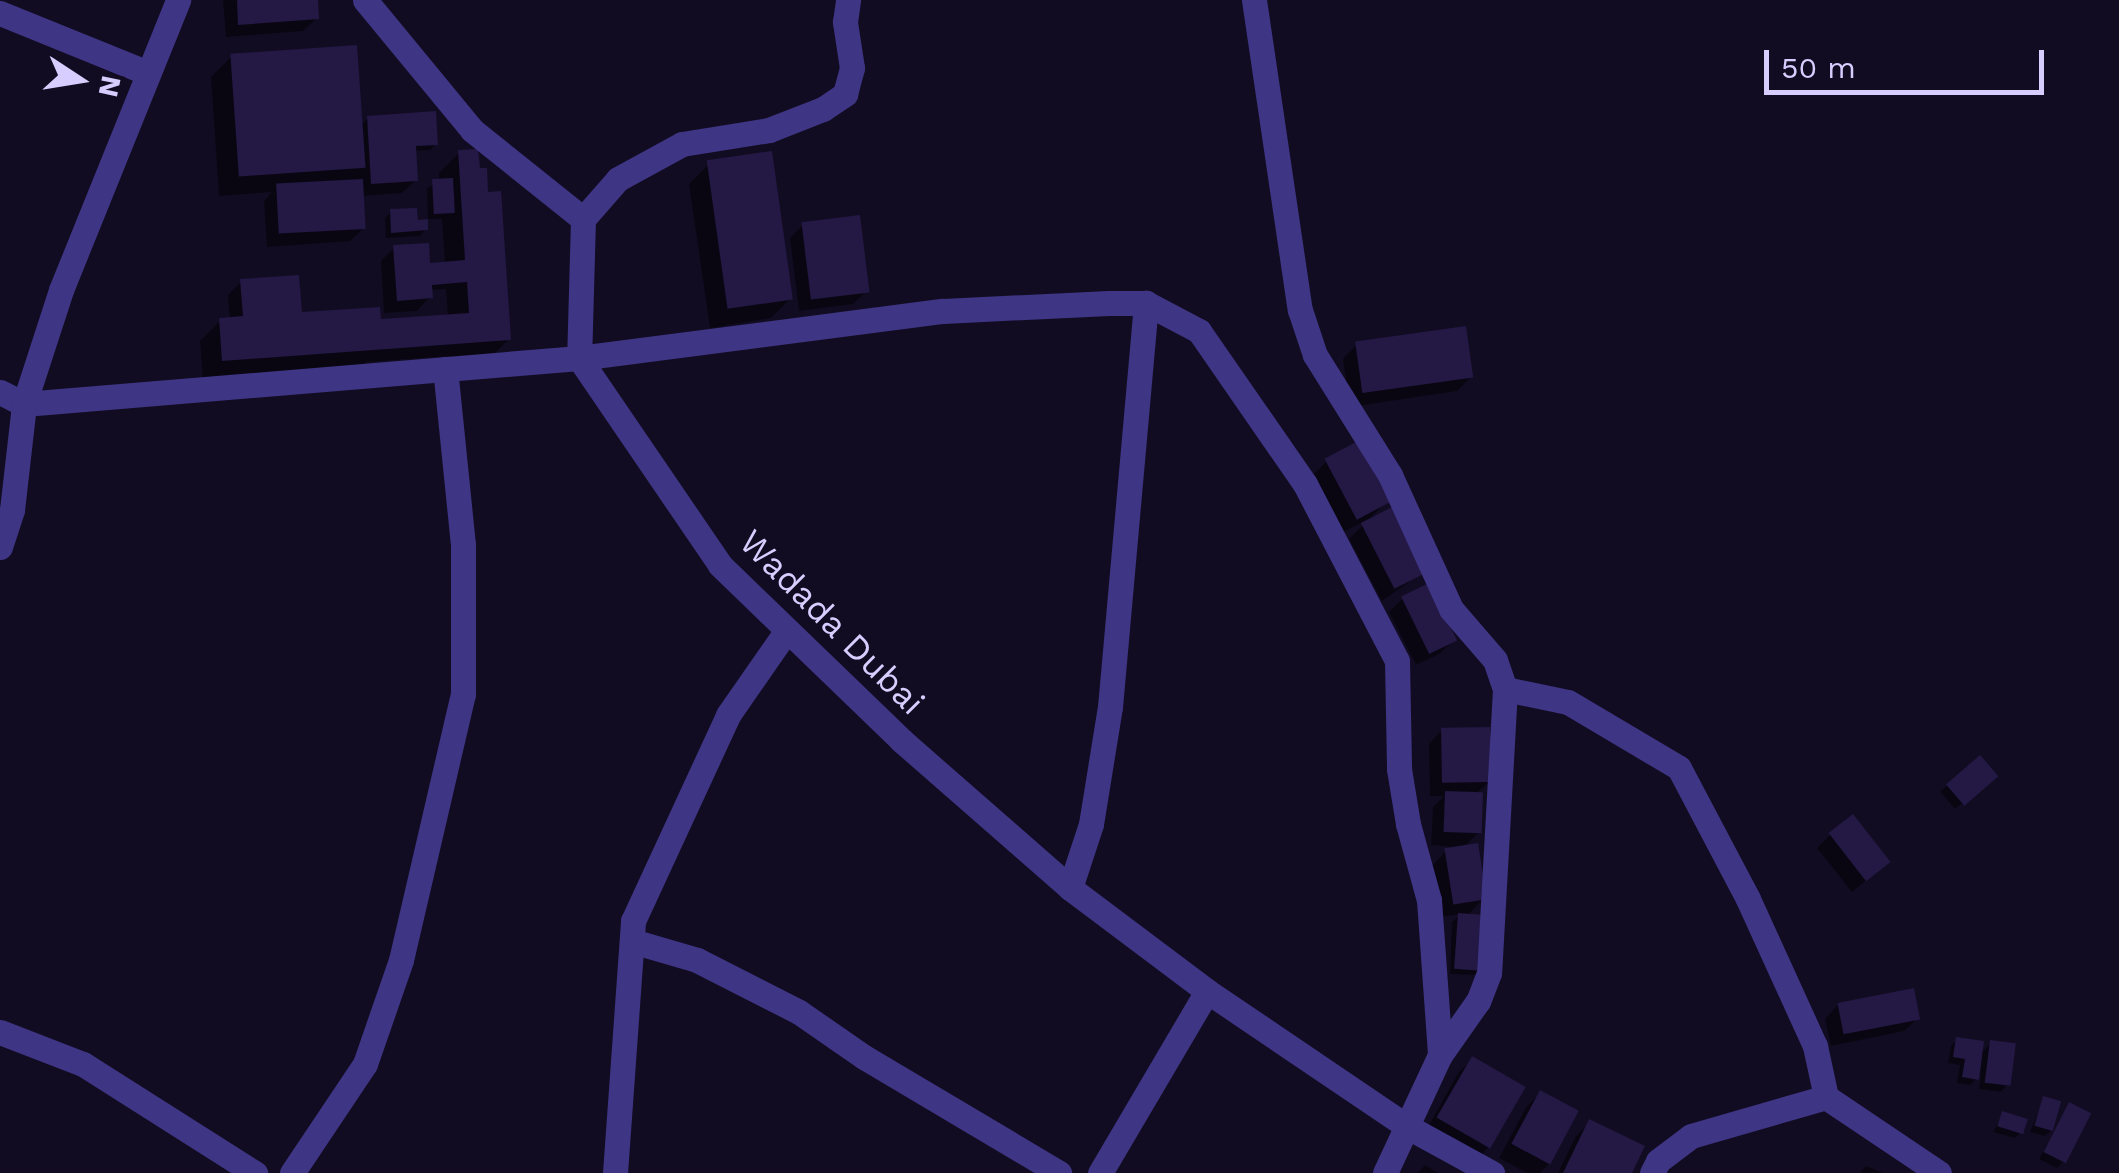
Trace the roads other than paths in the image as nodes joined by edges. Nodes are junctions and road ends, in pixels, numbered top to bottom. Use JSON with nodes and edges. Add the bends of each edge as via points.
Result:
{"nodes":[{"id":1,"x":178,"y":0,"type":"edge"},
{"id":2,"x":365,"y":0,"type":"edge"},
{"id":3,"x":848,"y":0,"type":"edge"},
{"id":4,"x":1254,"y":0,"type":"edge"},
{"id":5,"x":0,"y":13,"type":"edge"},
{"id":6,"x":148,"y":74,"type":"junction"},
{"id":7,"x":583,"y":219,"type":"junction"},
{"id":8,"x":1146,"y":303,"type":"junction"},
{"id":9,"x":579,"y":358,"type":"junction"},
{"id":10,"x":445,"y":369,"type":"junction"},
{"id":11,"x":0,"y":392,"type":"edge"},
{"id":12,"x":24,"y":404,"type":"junction"},
{"id":13,"x":9,"y":446,"type":"edge"},
{"id":14,"x":0,"y":547,"type":"edge"},
{"id":15,"x":788,"y":630,"type":"junction"},
{"id":16,"x":1505,"y":689,"type":"junction"},
{"id":17,"x":1070,"y":888,"type":"junction"},
{"id":18,"x":632,"y":941,"type":"junction"},
{"id":19,"x":1207,"y":991,"type":"junction"},
{"id":20,"x":0,"y":1032,"type":"edge"},
{"id":21,"x":1440,"y":1054,"type":"junction"},
{"id":22,"x":1826,"y":1097,"type":"junction"},
{"id":23,"x":1408,"y":1127,"type":"junction"},
{"id":24,"x":255,"y":1173,"type":"edge"},
{"id":25,"x":292,"y":1173,"type":"edge"},
{"id":26,"x":615,"y":1173,"type":"edge"},
{"id":27,"x":1060,"y":1173,"type":"edge"},
{"id":28,"x":1100,"y":1173,"type":"edge"},
{"id":29,"x":1385,"y":1173,"type":"edge"},
{"id":30,"x":1492,"y":1173,"type":"edge"},
{"id":31,"x":1652,"y":1173,"type":"edge"},
{"id":32,"x":1939,"y":1173,"type":"edge"}],
"edges":[{"from":1,"to":6,"type":"street"},
{"from":2,"to":7,"type":"street","via":[[472,130]]},
{"from":3,"to":7,"type":"street","via":[[852,68],[845,94],[823,110],[769,130],[682,144],[618,179]]},
{"from":4,"to":16,"type":"street","via":[[1300,310],[1315,355],[1390,475],[1451,608],[1495,660]]},
{"from":5,"to":6,"type":"street"},
{"from":6,"to":12,"type":"street","via":[[61,290]]},
{"from":7,"to":9,"type":"street"},
{"from":8,"to":9,"type":"street","via":[[943,310]]},
{"from":8,"to":17,"type":"street","via":[[1110,707],[1091,824]]},
{"from":8,"to":21,"type":"street","via":[[1199,331],[1306,484],[1397,661],[1399,769],[1430,900]]},
{"from":9,"to":10,"type":"street"},
{"from":9,"to":15,"type":"street","name":"Wadada Dubai","via":[[720,565]]},
{"from":10,"to":12,"type":"street"},
{"from":10,"to":25,"type":"street","via":[[464,545],[464,694],[401,960],[364,1064]]},
{"from":11,"to":12,"type":"street"},
{"from":12,"to":13,"type":"street"},
{"from":13,"to":14,"type":"street","via":[[12,510]]},
{"from":15,"to":17,"type":"street","name":"Wadada Dubai"},
{"from":15,"to":18,"type":"street","via":[[728,715],[641,901]]},
{"from":16,"to":21,"type":"street","via":[[1489,974]]},
{"from":16,"to":22,"type":"street","via":[[1568,702],[1680,768],[1815,1046]]},
{"from":17,"to":19,"type":"street","name":"Wadada Dubai"},
{"from":18,"to":26,"type":"street"},
{"from":18,"to":27,"type":"street","via":[[697,960],[799,1012]]},
{"from":19,"to":23,"type":"street","name":"Wadada Dubai"},
{"from":19,"to":28,"type":"street"},
{"from":20,"to":24,"type":"street","via":[[82,1064]]},
{"from":21,"to":23,"type":"street"},
{"from":22,"to":31,"type":"street","via":[[1691,1136]]},
{"from":22,"to":32,"type":"street"},
{"from":23,"to":29,"type":"street"},
{"from":23,"to":30,"type":"street","name":"Wadada Dubai"}]}
